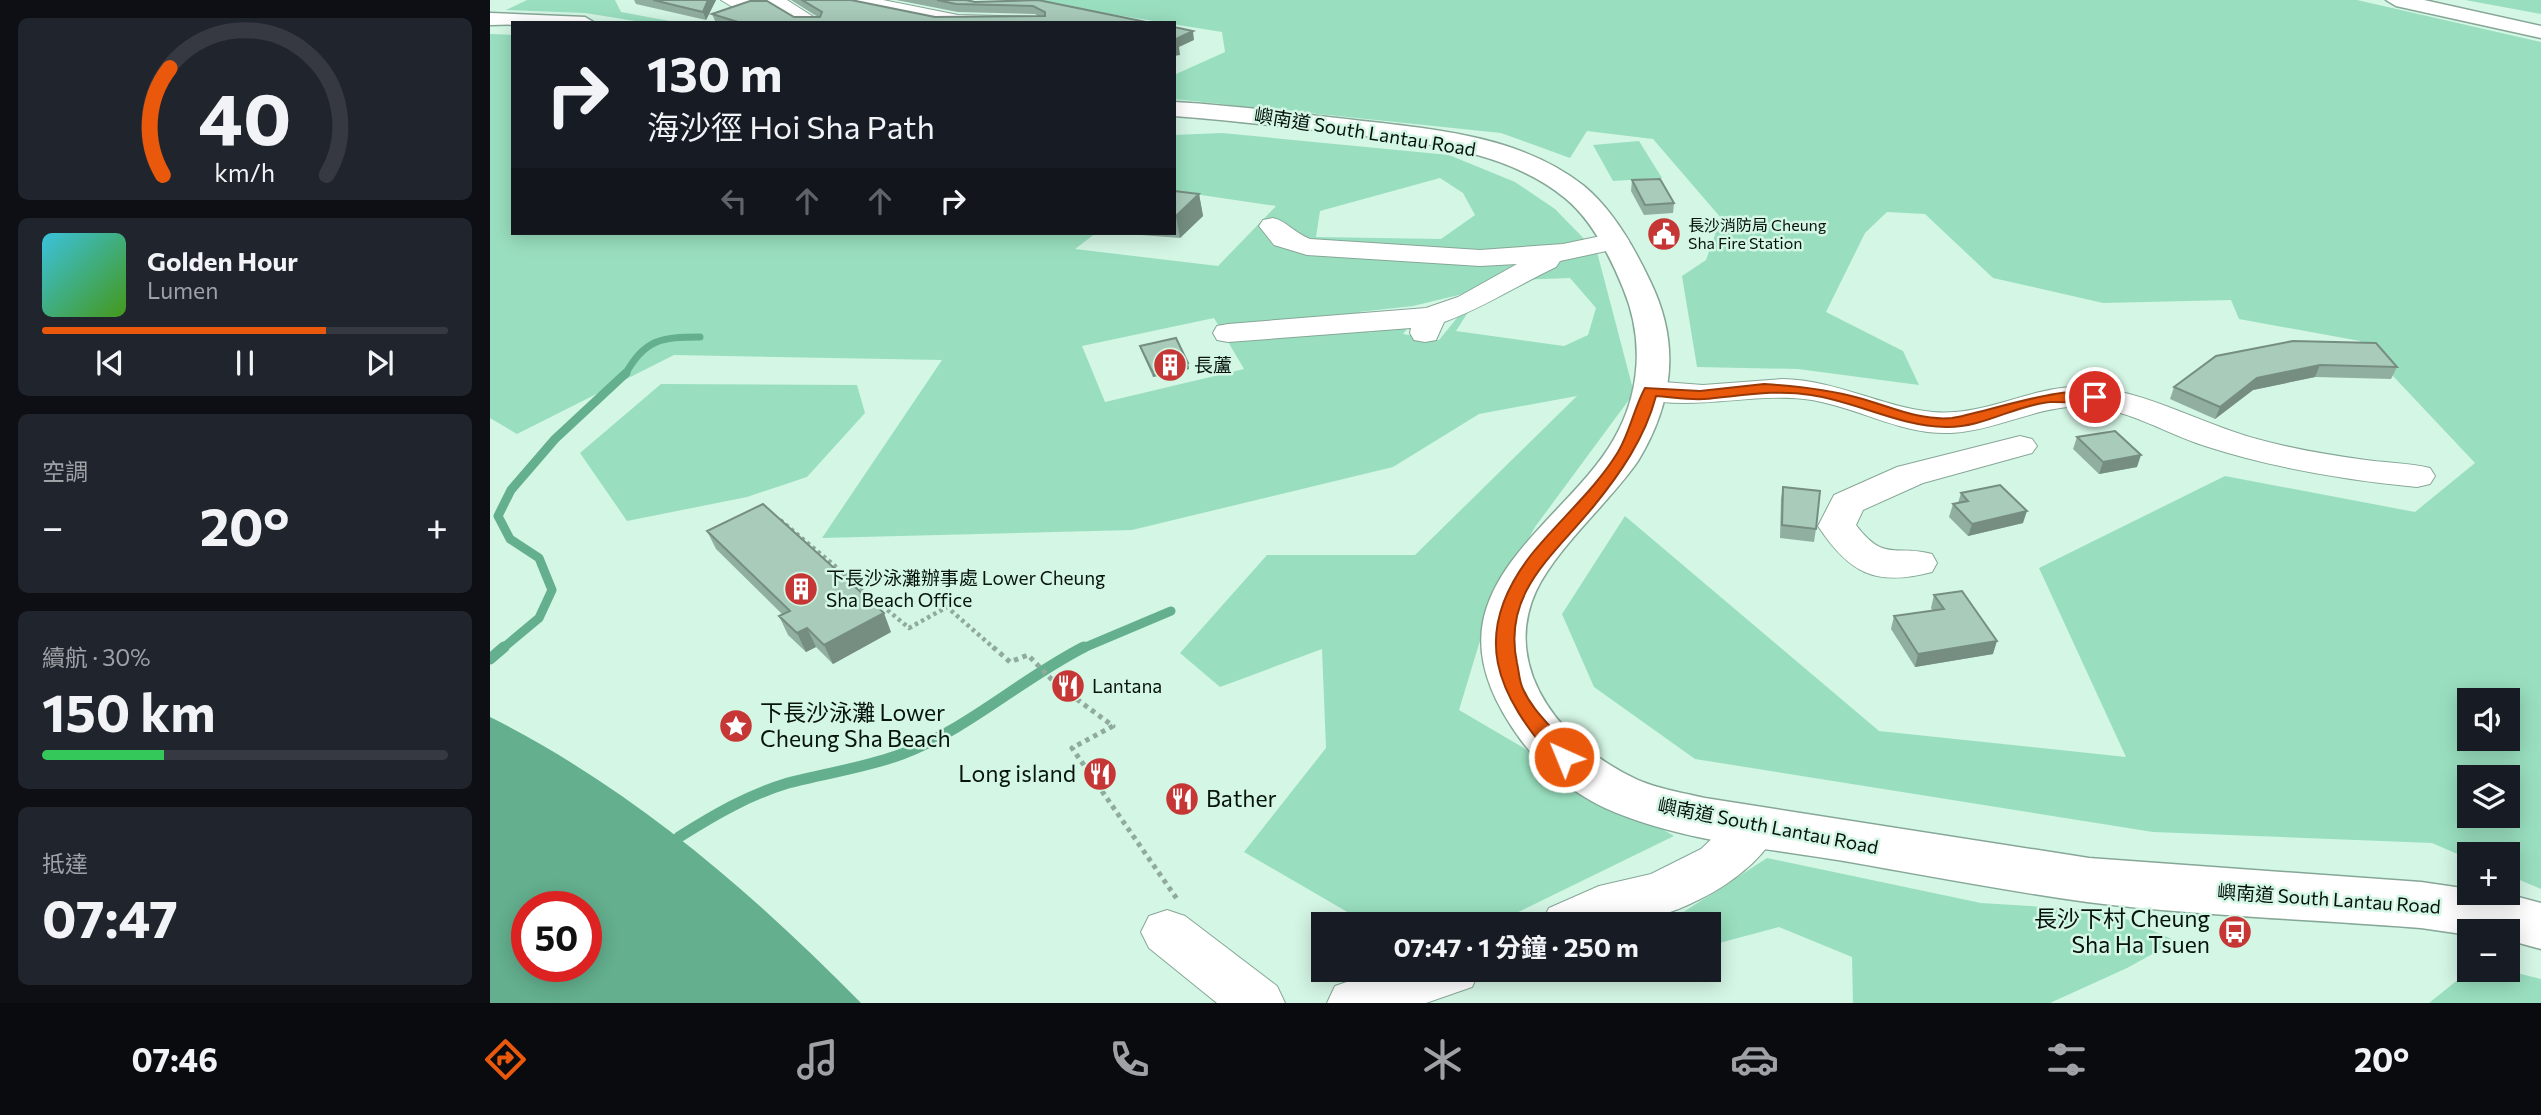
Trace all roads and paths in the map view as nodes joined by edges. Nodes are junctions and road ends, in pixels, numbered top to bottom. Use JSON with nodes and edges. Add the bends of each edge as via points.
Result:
{"nodes":[{"id":1,"x":732,"y":0,"type":"edge"},
{"id":2,"x":854,"y":0,"type":"edge"},
{"id":3,"x":2396,"y":0,"type":"edge"},
{"id":4,"x":773,"y":1,"type":"edge"},
{"id":5,"x":490,"y":19,"type":"edge"},
{"id":6,"x":538,"y":21,"type":"edge"},
{"id":7,"x":809,"y":21,"type":"edge"},
{"id":8,"x":953,"y":21,"type":"edge"},
{"id":9,"x":2541,"y":32,"type":"edge"},
{"id":10,"x":1176,"y":109,"type":"edge"},
{"id":11,"x":1273,"y":226,"type":"dead end"},
{"id":12,"x":1615,"y":241,"type":"junction"},
{"id":13,"x":1563,"y":252,"type":"junction"},
{"id":14,"x":1228,"y":333,"type":"dead end"},
{"id":15,"x":1650,"y":391,"type":"junction"},
{"id":16,"x":1910,"y":419,"type":"junction"},
{"id":17,"x":2020,"y":446,"type":"dead end"},
{"id":18,"x":1910,"y":475,"type":"junction"},
{"id":19,"x":2417,"y":476,"type":"dead end"},
{"id":20,"x":780,"y":520,"type":"edge"},
{"id":21,"x":1918,"y":563,"type":"dead end"},
{"id":22,"x":1756,"y":828,"type":"junction"},
{"id":23,"x":1591,"y":912,"type":"edge"},
{"id":24,"x":2541,"y":926,"type":"edge"},
{"id":25,"x":1167,"y":932,"type":"joint"},
{"id":26,"x":1417,"y":982,"type":"edge"},
{"id":27,"x":1258,"y":1003,"type":"edge"},
{"id":28,"x":1354,"y":1003,"type":"edge"}],
"edges":[{"from":1,"to":4,"type":"street"},
{"from":2,"to":8,"type":"street"},
{"from":3,"to":9,"type":"main road"},
{"from":4,"to":7,"type":"street"},
{"from":5,"to":6,"type":"main road"},
{"from":10,"to":12,"type":"main road","name":"嶼南道 South Lantau Road","via":[[1387,132],[1500,155],[1544,173],[1572,191]]},
{"from":11,"to":13,"type":"street","via":[[1284,239],[1321,249],[1480,258]]},
{"from":12,"to":13,"type":"street"},
{"from":12,"to":15,"type":"main road","name":"嶼南道 South Lantau Road","via":[[1653,326]]},
{"from":13,"to":14,"type":"street","via":[[1427,326],[1376,324]]},
{"from":15,"to":16,"type":"street","via":[[1700,395],[1764,388],[1811,390]]},
{"from":15,"to":22,"type":"main road","name":"嶼南道 South Lantau Road","via":[[1619,463],[1514,593],[1505,624],[1506,664],[1533,723],[1587,775],[1653,806]]},
{"from":16,"to":18,"type":"street"},
{"from":16,"to":19,"type":"street","via":[[1965,422],[2047,398],[2095,397],[2256,450],[2336,467]]},
{"from":17,"to":18,"type":"street"},
{"from":18,"to":21,"type":"street","via":[[1847,503],[1837,526],[1854,549],[1884,566]]},
{"from":20,"to":25,"type":"path","via":[[909,628],[947,607],[1010,662],[1028,655],[1055,683],[1113,726],[1072,748],[1176,897],[1183,920]]},
{"from":22,"to":23,"type":"street","via":[[1718,863],[1662,893]]},
{"from":22,"to":24,"type":"main road","name":"嶼南道 South Lantau Road","via":[[2089,880],[2421,905]]},
{"from":25,"to":27,"type":"street"},
{"from":26,"to":28,"type":"street"}]}
